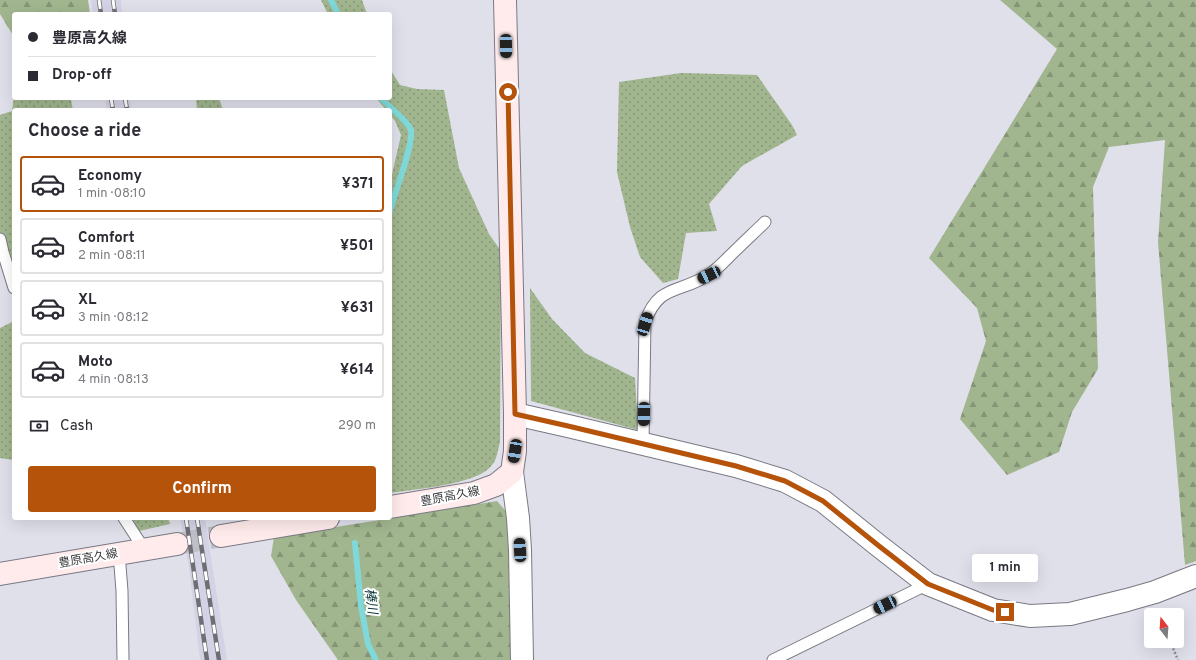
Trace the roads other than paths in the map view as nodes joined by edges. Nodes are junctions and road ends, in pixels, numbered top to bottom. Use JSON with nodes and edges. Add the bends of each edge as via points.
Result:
{"nodes":[{"id":1,"x":505,"y":0,"type":"edge"},
{"id":2,"x":765,"y":222,"type":"dead end"},
{"id":3,"x":0,"y":239,"type":"edge"},
{"id":4,"x":12,"y":281,"type":"edge"},
{"id":5,"x":515,"y":414,"type":"junction"},
{"id":6,"x":643,"y":444,"type":"junction"},
{"id":7,"x":512,"y":472,"type":"junction"},
{"id":8,"x":392,"y":507,"type":"edge"},
{"id":9,"x":125,"y":520,"type":"edge"},
{"id":10,"x":316,"y":520,"type":"edge"},
{"id":11,"x":221,"y":536,"type":"tunnel mouth"},
{"id":12,"x":177,"y":544,"type":"tunnel mouth"},
{"id":13,"x":144,"y":549,"type":"junction"},
{"id":14,"x":119,"y":553,"type":"junction"},
{"id":15,"x":0,"y":574,"type":"edge"},
{"id":16,"x":1196,"y":576,"type":"edge"},
{"id":17,"x":928,"y":584,"type":"junction"},
{"id":18,"x":123,"y":660,"type":"edge"},
{"id":19,"x":522,"y":660,"type":"edge"},
{"id":20,"x":773,"y":660,"type":"edge"}],
"edges":[{"from":1,"to":5,"type":"main road"},
{"from":2,"to":6,"type":"lane","via":[[709,275],[667,293],[657,300],[649,311],[645,324]]},
{"from":3,"to":4,"type":"lane"},
{"from":5,"to":6,"type":"street"},
{"from":5,"to":7,"type":"main road"},
{"from":6,"to":17,"type":"street","via":[[736,466],[785,481],[823,501]]},
{"from":7,"to":8,"type":"main road","name":"豊原高久線","via":[[496,485],[474,493]]},
{"from":7,"to":19,"type":"street","via":[[520,542]]},
{"from":9,"to":13,"type":"lane"},
{"from":10,"to":11,"type":"main road"},
{"from":12,"to":13,"type":"main road","name":"豊原高久線"},
{"from":13,"to":14,"type":"main road","name":"豊原高久線"},
{"from":14,"to":15,"type":"main road","name":"豊原高久線"},
{"from":14,"to":18,"type":"lane"},
{"from":16,"to":17,"type":"street","via":[[1155,592],[1077,613],[1030,616],[993,610]]},
{"from":17,"to":20,"type":"lane"}]}
